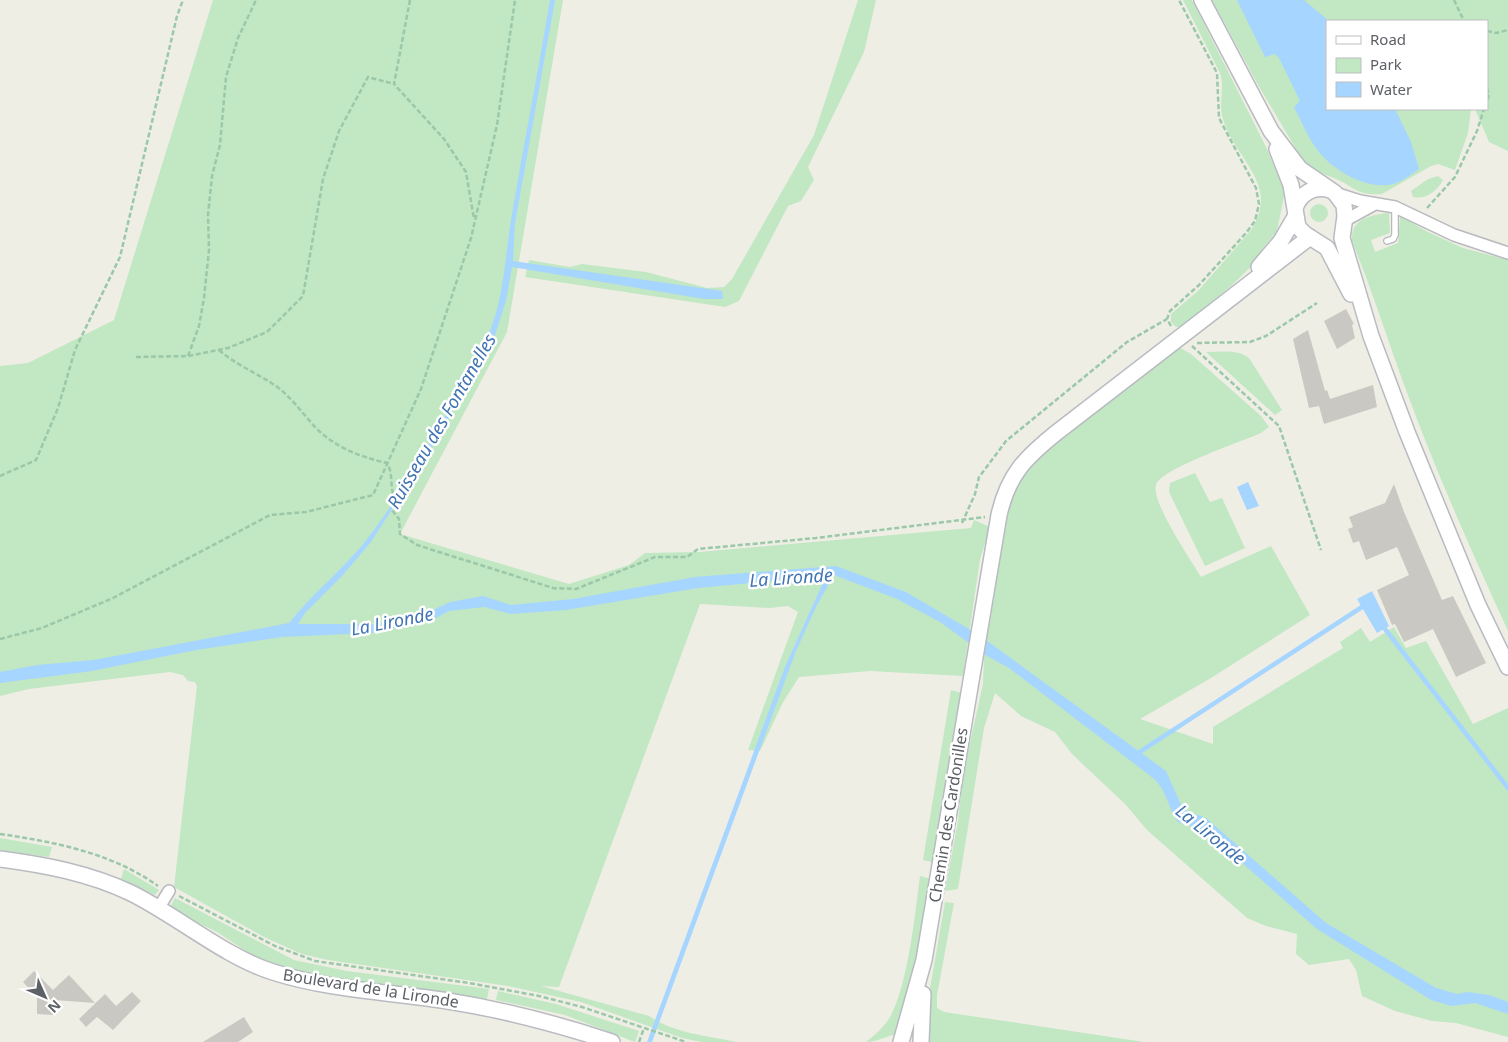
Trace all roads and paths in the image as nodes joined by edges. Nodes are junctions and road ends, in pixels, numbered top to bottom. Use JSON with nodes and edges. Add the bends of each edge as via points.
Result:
{"nodes":[{"id":1,"x":183,"y":0,"type":"edge"},
{"id":2,"x":256,"y":0,"type":"edge"},
{"id":3,"x":410,"y":0,"type":"edge"},
{"id":4,"x":515,"y":0,"type":"edge"},
{"id":5,"x":1180,"y":0,"type":"edge"},
{"id":6,"x":1202,"y":0,"type":"edge"},
{"id":7,"x":1454,"y":0,"type":"edge"},
{"id":8,"x":1464,"y":20,"type":"edge"},
{"id":9,"x":1508,"y":30,"type":"edge"},
{"id":10,"x":1488,"y":31,"type":"edge"},
{"id":11,"x":394,"y":84,"type":"junction"},
{"id":12,"x":1484,"y":110,"type":"edge"},
{"id":13,"x":1271,"y":131,"type":"junction"},
{"id":14,"x":1333,"y":192,"type":"junction"},
{"id":15,"x":1377,"y":203,"type":"junction"},
{"id":16,"x":1395,"y":207,"type":"junction"},
{"id":17,"x":1295,"y":213,"type":"junction"},
{"id":18,"x":1420,"y":217,"type":"junction"},
{"id":19,"x":474,"y":221,"type":"junction"},
{"id":20,"x":1343,"y":223,"type":"junction"},
{"id":21,"x":1312,"y":238,"type":"junction"},
{"id":22,"x":1387,"y":241,"type":"dead end"},
{"id":23,"x":1508,"y":253,"type":"edge"},
{"id":24,"x":1318,"y":303,"type":"dead end"},
{"id":25,"x":1220,"y":304,"type":"junction"},
{"id":26,"x":1167,"y":319,"type":"junction"},
{"id":27,"x":1182,"y":334,"type":"junction"},
{"id":28,"x":1371,"y":336,"type":"junction"},
{"id":29,"x":219,"y":350,"type":"junction"},
{"id":30,"x":188,"y":356,"type":"junction"},
{"id":31,"x":136,"y":357,"type":"dead end"},
{"id":32,"x":387,"y":463,"type":"junction"},
{"id":33,"x":0,"y":476,"type":"edge"},
{"id":34,"x":999,"y":515,"type":"junction"},
{"id":35,"x":962,"y":521,"type":"junction"},
{"id":36,"x":1321,"y":550,"type":"dead end"},
{"id":37,"x":0,"y":639,"type":"edge"},
{"id":38,"x":1508,"y":667,"type":"edge"},
{"id":39,"x":0,"y":834,"type":"edge"},
{"id":40,"x":0,"y":859,"type":"edge"},
{"id":41,"x":168,"y":890,"type":"junction"},
{"id":42,"x":158,"y":909,"type":"junction"},
{"id":43,"x":924,"y":960,"type":"junction"},
{"id":44,"x":644,"y":1028,"type":"junction"},
{"id":45,"x":612,"y":1042,"type":"edge"},
{"id":46,"x":639,"y":1042,"type":"edge"},
{"id":47,"x":686,"y":1042,"type":"edge"},
{"id":48,"x":901,"y":1042,"type":"edge"},
{"id":49,"x":921,"y":1042,"type":"edge"}],
"edges":[{"from":1,"to":33,"type":"path","via":[[120,257],[76,350],[58,408],[36,460]]},
{"from":2,"to":30,"type":"path","via":[[238,38],[226,77],[220,145],[212,176],[208,215],[209,250],[204,298],[199,326]]},
{"from":3,"to":11,"type":"path"},
{"from":4,"to":19,"type":"path","via":[[497,126]]},
{"from":5,"to":26,"type":"path","via":[[1217,73],[1219,118],[1256,188],[1259,204],[1255,221],[1246,233],[1199,285],[1170,311]]},
{"from":6,"to":13,"type":"street"},
{"from":7,"to":8,"type":"path"},
{"from":9,"to":10,"type":"path"},
{"from":11,"to":19,"type":"path","via":[[444,139],[466,172]]},
{"from":11,"to":29,"type":"path","via":[[368,77],[339,131],[323,179],[303,296],[267,332]]},
{"from":12,"to":18,"type":"path","via":[[1455,177]]},
{"from":13,"to":14,"type":"street","via":[[1300,169]]},
{"from":13,"to":17,"type":"street","via":[[1290,185]]},
{"from":14,"to":15,"type":"street"},
{"from":14,"to":17,"type":"street","via":[[1321,188],[1311,190],[1299,200]]},
{"from":14,"to":20,"type":"street","via":[[1344,205]]},
{"from":15,"to":16,"type":"street"},
{"from":15,"to":20,"type":"street"},
{"from":16,"to":18,"type":"street"},
{"from":16,"to":22,"type":"lane","via":[[1394,237]]},
{"from":17,"to":21,"type":"street","via":[[1298,227]]},
{"from":17,"to":25,"type":"street","via":[[1281,241]]},
{"from":18,"to":23,"type":"street","via":[[1454,235]]},
{"from":19,"to":32,"type":"path","via":[[421,389]]},
{"from":20,"to":21,"type":"street","via":[[1331,236]]},
{"from":20,"to":28,"type":"street","via":[[1342,238]]},
{"from":21,"to":25,"type":"street"},
{"from":21,"to":28,"type":"street","via":[[1327,248]]},
{"from":24,"to":36,"type":"path","via":[[1266,336],[1250,342],[1190,342],[1199,354],[1279,426]]},
{"from":25,"to":27,"type":"street","name":"Chemin des Cardonilles"},
{"from":26,"to":27,"type":"path"},
{"from":26,"to":35,"type":"path","via":[[1127,342],[1006,441],[979,477]]},
{"from":27,"to":34,"type":"street","name":"Chemin des Cardonilles","via":[[1028,456],[1012,479]]},
{"from":28,"to":38,"type":"street","via":[[1478,605]]},
{"from":29,"to":30,"type":"path"},
{"from":29,"to":32,"type":"path","via":[[295,402],[317,429],[336,444],[358,456]]},
{"from":30,"to":31,"type":"path"},
{"from":32,"to":35,"type":"path","via":[[392,471],[390,489],[395,499],[392,510],[399,518],[400,534],[417,545],[553,588],[576,589],[656,557],[687,557],[698,549]]},
{"from":32,"to":37,"type":"path","via":[[373,495],[306,512],[270,515],[113,598],[42,628]]},
{"from":34,"to":35,"type":"path"},
{"from":34,"to":43,"type":"street","name":"Chemin des Cardonilles"},
{"from":39,"to":41,"type":"path","via":[[40,840],[106,859],[130,867]]},
{"from":40,"to":42,"type":"street","name":"Boulevard de la Lironde","via":[[71,871],[131,893]]},
{"from":41,"to":42,"type":"street"},
{"from":41,"to":44,"type":"path","via":[[275,946],[315,961],[530,994]]},
{"from":42,"to":45,"type":"street","name":"Boulevard de la Lironde","via":[[229,951],[273,972],[328,984],[490,1008],[554,1022]]},
{"from":43,"to":48,"type":"street","name":"Chemin des Cardonilles"},
{"from":43,"to":49,"type":"street","name":"Chemin des Cardonilles"},
{"from":44,"to":46,"type":"path"},
{"from":44,"to":47,"type":"path"}]}
